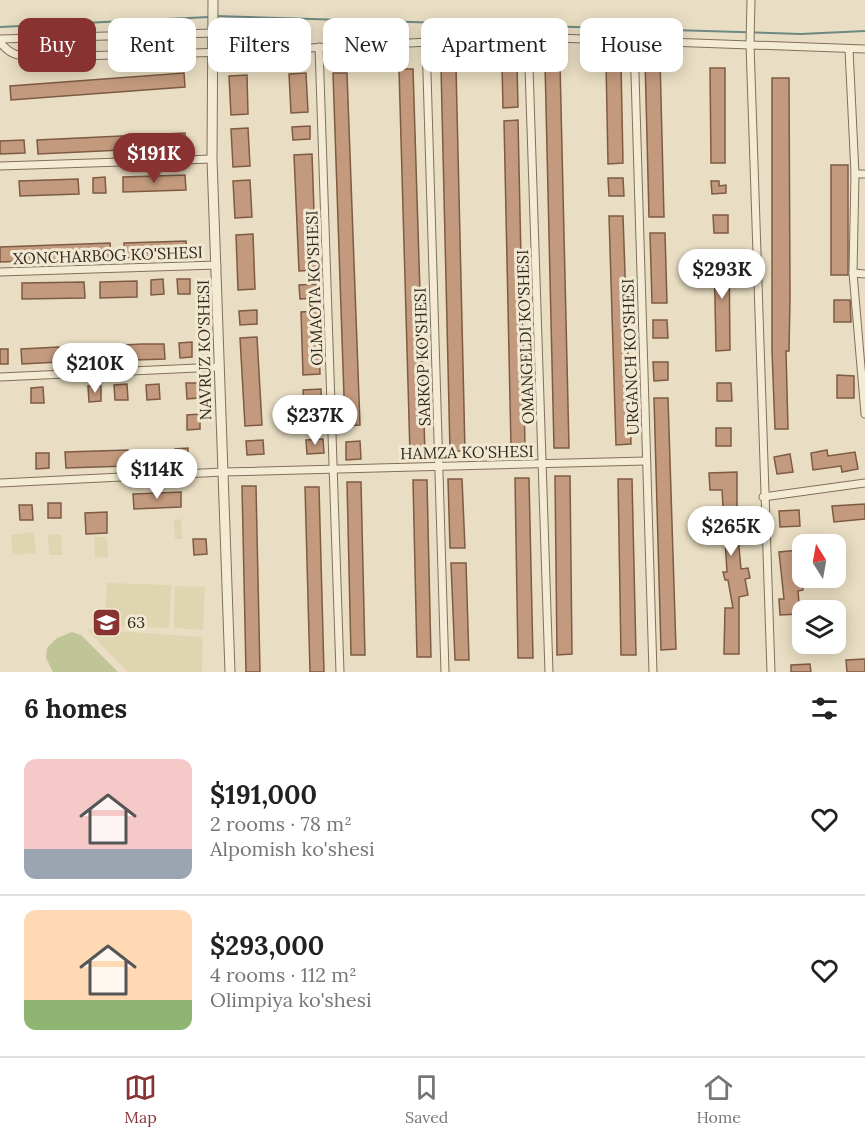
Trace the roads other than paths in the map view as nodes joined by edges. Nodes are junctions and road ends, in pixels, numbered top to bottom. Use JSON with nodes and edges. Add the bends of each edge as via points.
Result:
{"nodes":[{"id":1,"x":213,"y":0,"type":"edge"},
{"id":2,"x":752,"y":0,"type":"edge"},
{"id":3,"x":213,"y":18,"type":"edge"},
{"id":4,"x":208,"y":31,"type":"edge"},
{"id":5,"x":0,"y":40,"type":"edge"},
{"id":6,"x":421,"y":40,"type":"edge"},
{"id":7,"x":683,"y":42,"type":"edge"},
{"id":8,"x":750,"y":44,"type":"junction"},
{"id":9,"x":311,"y":47,"type":"edge"},
{"id":10,"x":319,"y":47,"type":"junction"},
{"id":11,"x":849,"y":49,"type":"junction"},
{"id":12,"x":865,"y":49,"type":"edge"},
{"id":13,"x":208,"y":53,"type":"edge"},
{"id":14,"x":213,"y":72,"type":"edge"},
{"id":15,"x":427,"y":72,"type":"edge"},
{"id":16,"x":529,"y":72,"type":"edge"},
{"id":17,"x":635,"y":72,"type":"edge"},
{"id":18,"x":212,"y":159,"type":"junction"},
{"id":19,"x":0,"y":166,"type":"edge"},
{"id":20,"x":855,"y":174,"type":"junction"},
{"id":21,"x":865,"y":174,"type":"edge"},
{"id":22,"x":217,"y":265,"type":"junction"},
{"id":23,"x":0,"y":272,"type":"edge"},
{"id":24,"x":853,"y":273,"type":"junction"},
{"id":25,"x":865,"y":273,"type":"edge"},
{"id":26,"x":219,"y":367,"type":"junction"},
{"id":27,"x":0,"y":377,"type":"edge"},
{"id":28,"x":865,"y":414,"type":"edge"},
{"id":29,"x":646,"y":460,"type":"junction"},
{"id":30,"x":542,"y":464,"type":"junction"},
{"id":31,"x":439,"y":466,"type":"junction"},
{"id":32,"x":335,"y":468,"type":"junction"},
{"id":33,"x":223,"y":472,"type":"junction"},
{"id":34,"x":0,"y":483,"type":"edge"},
{"id":35,"x":865,"y":483,"type":"edge"},
{"id":36,"x":763,"y":497,"type":"junction"},
{"id":37,"x":230,"y":672,"type":"edge"},
{"id":38,"x":340,"y":672,"type":"edge"},
{"id":39,"x":445,"y":672,"type":"edge"},
{"id":40,"x":549,"y":672,"type":"edge"},
{"id":41,"x":653,"y":672,"type":"edge"},
{"id":42,"x":771,"y":672,"type":"edge"}],
"edges":[{"from":1,"to":3,"type":"street","name":"NAVRUZ KO'SHESI"},
{"from":2,"to":8,"type":"street"},
{"from":4,"to":5,"type":"street"},
{"from":5,"to":13,"type":"street","via":[[8,52],[17,56]]},
{"from":6,"to":10,"type":"street"},
{"from":7,"to":8,"type":"street"},
{"from":8,"to":11,"type":"street"},
{"from":8,"to":36,"type":"street"},
{"from":9,"to":10,"type":"street"},
{"from":10,"to":32,"type":"street","name":"OLMAOTA KO'SHESI"},
{"from":11,"to":12,"type":"street"},
{"from":11,"to":20,"type":"street"},
{"from":14,"to":18,"type":"street","name":"NAVRUZ KO'SHESI"},
{"from":15,"to":31,"type":"street","name":"SARKOP KO'SHESI"},
{"from":16,"to":30,"type":"street","name":"OMANGELDI KO'SHESI"},
{"from":17,"to":29,"type":"street","name":"URGANCH KO'SHESI"},
{"from":18,"to":19,"type":"street"},
{"from":18,"to":22,"type":"street","name":"NAVRUZ KO'SHESI"},
{"from":20,"to":21,"type":"street"},
{"from":20,"to":24,"type":"street"},
{"from":22,"to":23,"type":"street","name":"XONCHARBOG KO'SHESI"},
{"from":22,"to":26,"type":"street","name":"NAVRUZ KO'SHESI"},
{"from":24,"to":25,"type":"street"},
{"from":24,"to":28,"type":"street"},
{"from":26,"to":27,"type":"street"},
{"from":26,"to":33,"type":"street","name":"NAVRUZ KO'SHESI"},
{"from":29,"to":30,"type":"street","name":"HAMZA KO'SHESI"},
{"from":29,"to":41,"type":"street","name":"URGANCH KO'SHESI"},
{"from":30,"to":31,"type":"street","name":"HAMZA KO'SHESI"},
{"from":30,"to":40,"type":"street","name":"OMANGELDI KO'SHESI"},
{"from":31,"to":32,"type":"street","name":"HAMZA KO'SHESI"},
{"from":31,"to":39,"type":"street","name":"SARKOP KO'SHESI"},
{"from":32,"to":33,"type":"street","name":"HAMZA KO'SHESI"},
{"from":32,"to":38,"type":"street","name":"OLMAOTA KO'SHESI"},
{"from":33,"to":34,"type":"street","name":"HAMZA KO'SHESI"},
{"from":33,"to":37,"type":"street","name":"NAVRUZ KO'SHESI"},
{"from":35,"to":36,"type":"street"},
{"from":36,"to":42,"type":"street"}]}
